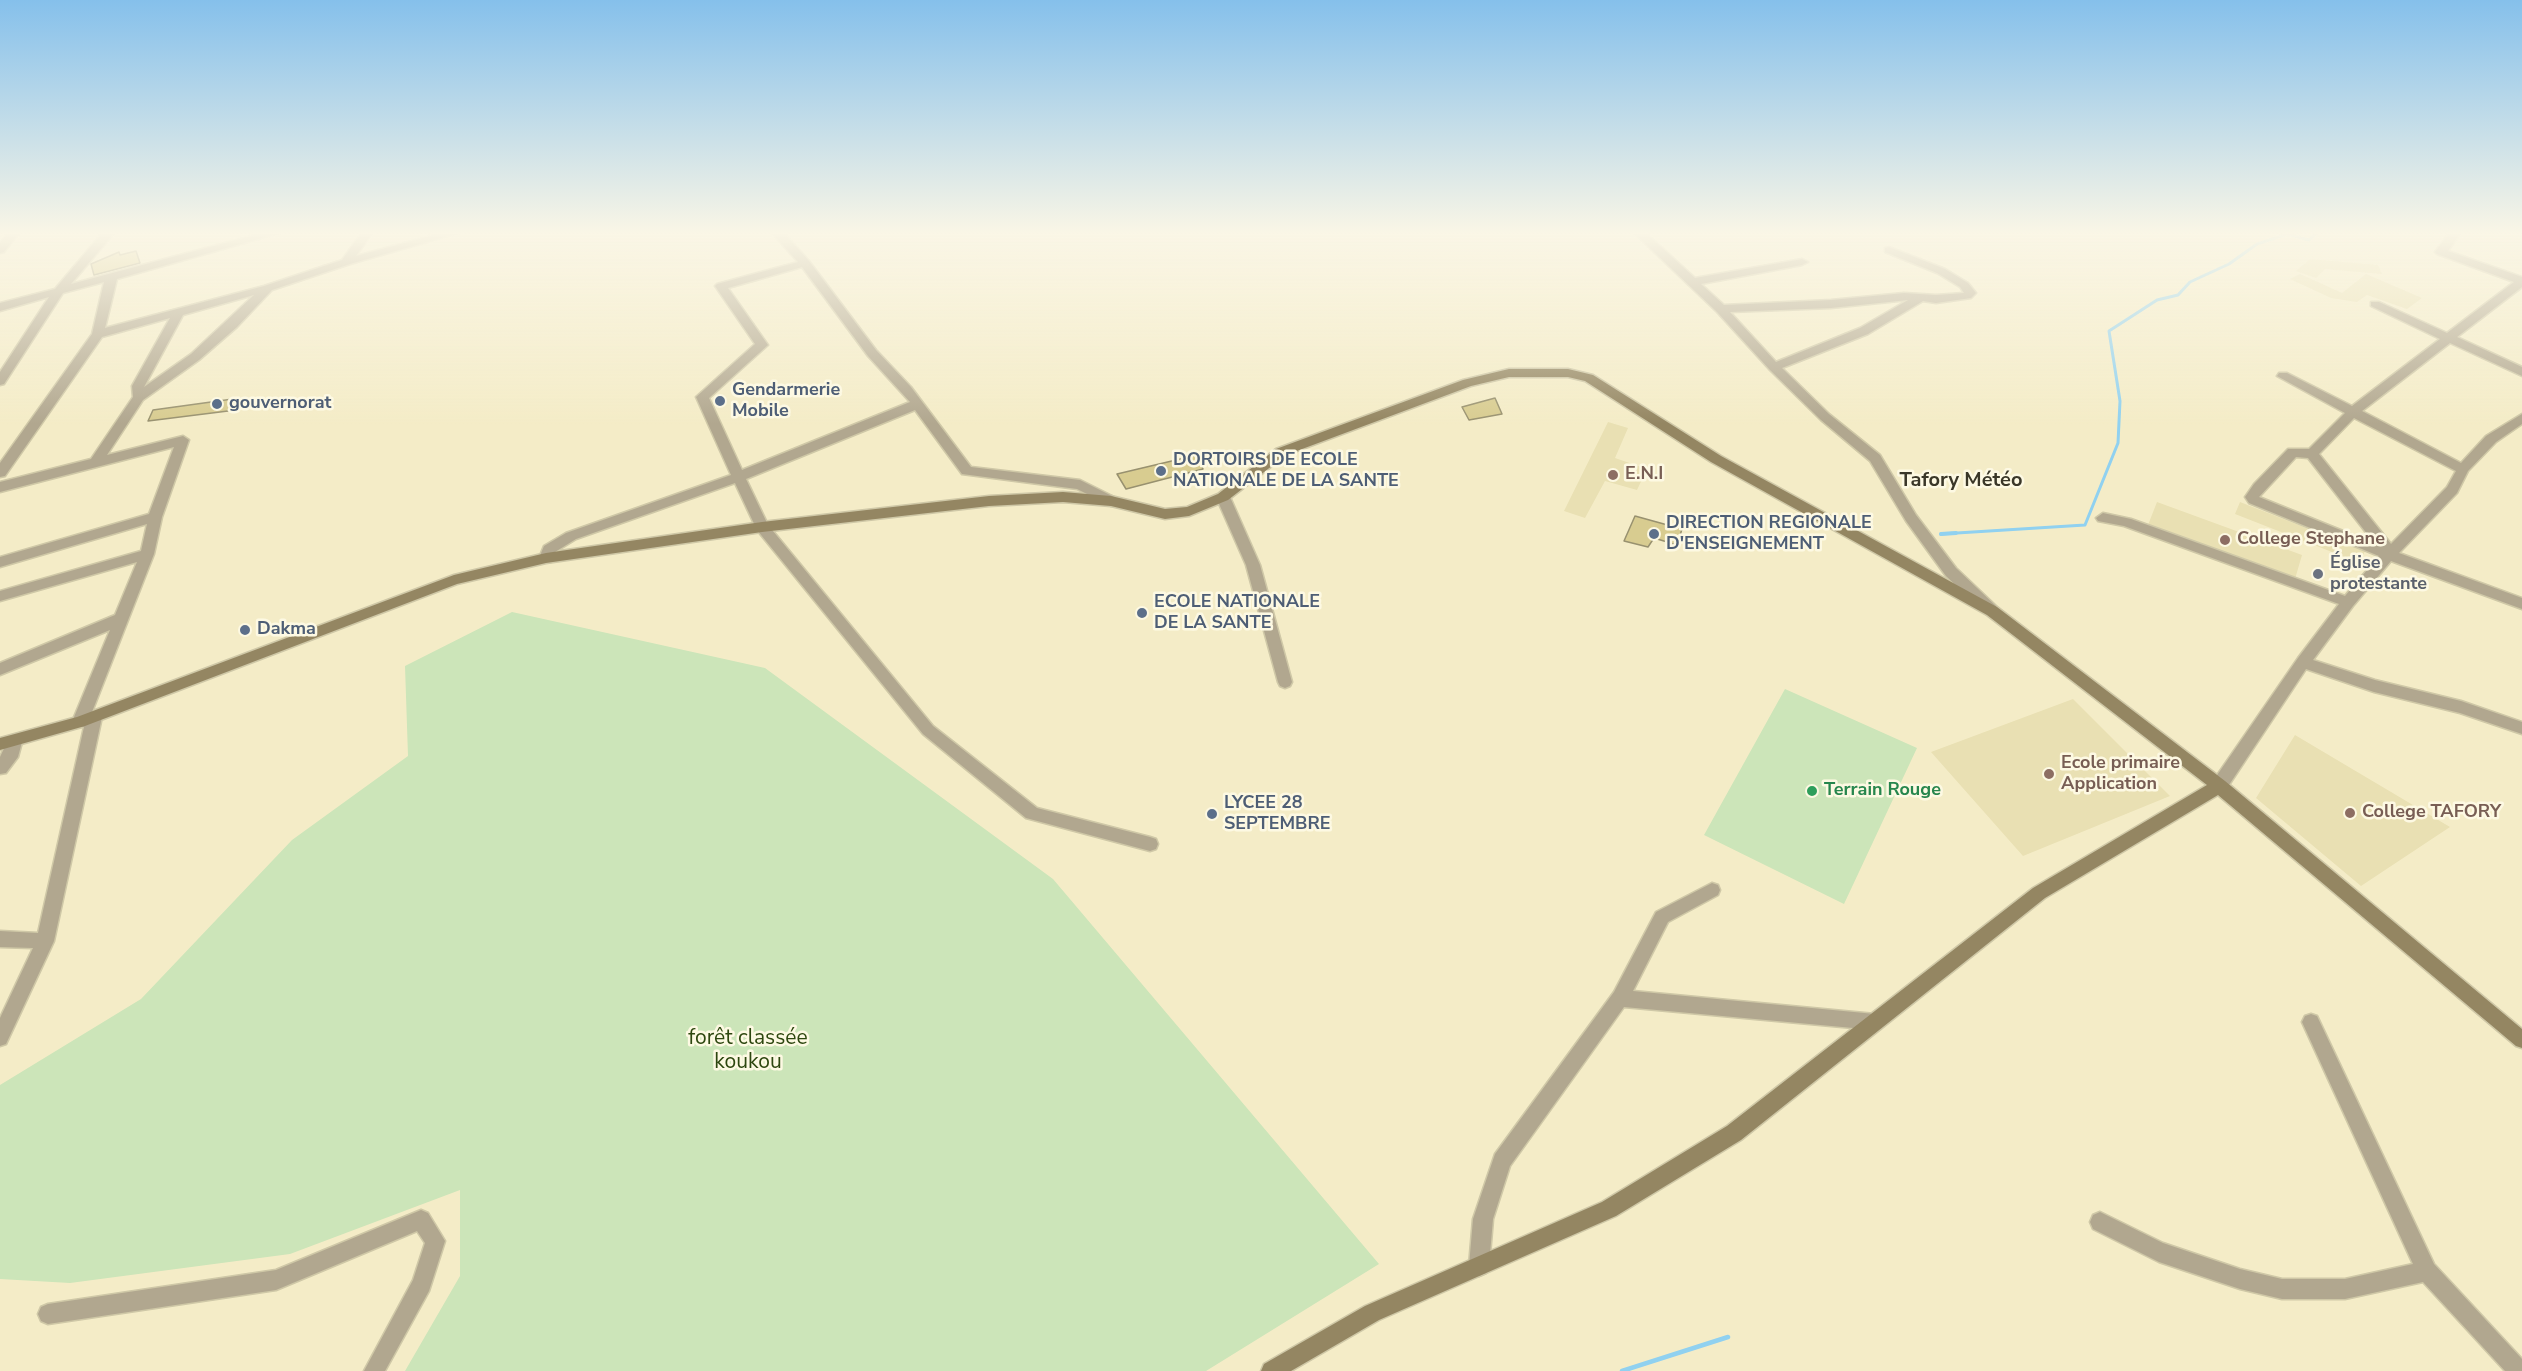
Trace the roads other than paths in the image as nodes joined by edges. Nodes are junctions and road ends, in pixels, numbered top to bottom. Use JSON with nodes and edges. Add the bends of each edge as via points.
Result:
{"nodes":[{"id":1,"x":41,"y":296,"type":"edge"},
{"id":2,"x":56,"y":296,"type":"edge"},
{"id":3,"x":107,"y":296,"type":"edge"},
{"id":4,"x":239,"y":296,"type":"edge"},
{"id":5,"x":260,"y":296,"type":"edge"},
{"id":6,"x":729,"y":296,"type":"edge"},
{"id":7,"x":830,"y":296,"type":"edge"},
{"id":8,"x":1707,"y":296,"type":"edge"},
{"id":9,"x":1967,"y":296,"type":"edge"},
{"id":10,"x":2502,"y":296,"type":"edge"},
{"id":11,"x":1920,"y":298,"type":"junction"},
{"id":12,"x":2375,"y":304,"type":"dead end"},
{"id":13,"x":0,"y":307,"type":"edge"},
{"id":14,"x":1721,"y":309,"type":"junction"},
{"id":15,"x":180,"y":312,"type":"junction"},
{"id":16,"x":98,"y":334,"type":"junction"},
{"id":17,"x":2448,"y":336,"type":"junction"},
{"id":18,"x":1773,"y":368,"type":"junction"},
{"id":19,"x":2522,"y":372,"type":"edge"},
{"id":20,"x":2283,"y":376,"type":"dead end"},
{"id":21,"x":0,"y":381,"type":"edge"},
{"id":22,"x":139,"y":397,"type":"junction"},
{"id":23,"x":917,"y":404,"type":"junction"},
{"id":24,"x":2353,"y":412,"type":"junction"},
{"id":25,"x":2522,"y":418,"type":"edge"},
{"id":26,"x":2312,"y":454,"type":"junction"},
{"id":27,"x":95,"y":463,"type":"junction"},
{"id":28,"x":2463,"y":469,"type":"junction"},
{"id":29,"x":0,"y":473,"type":"edge"},
{"id":30,"x":739,"y":477,"type":"junction"},
{"id":31,"x":0,"y":487,"type":"edge"},
{"id":32,"x":1223,"y":497,"type":"junction"},
{"id":33,"x":1111,"y":501,"type":"junction"},
{"id":34,"x":155,"y":517,"type":"junction"},
{"id":35,"x":2103,"y":518,"type":"dead end"},
{"id":36,"x":762,"y":527,"type":"junction"},
{"id":37,"x":147,"y":554,"type":"junction"},
{"id":38,"x":2390,"y":554,"type":"junction"},
{"id":39,"x":546,"y":558,"type":"junction"},
{"id":40,"x":0,"y":562,"type":"edge"},
{"id":41,"x":0,"y":596,"type":"edge"},
{"id":42,"x":2348,"y":602,"type":"junction"},
{"id":43,"x":2522,"y":604,"type":"edge"},
{"id":44,"x":1992,"y":611,"type":"junction"},
{"id":45,"x":121,"y":619,"type":"junction"},
{"id":46,"x":2303,"y":663,"type":"junction"},
{"id":47,"x":0,"y":669,"type":"edge"},
{"id":48,"x":1285,"y":682,"type":"dead end"},
{"id":49,"x":87,"y":720,"type":"junction"},
{"id":50,"x":2522,"y":728,"type":"edge"},
{"id":51,"x":7,"y":743,"type":"edge"},
{"id":52,"x":0,"y":768,"type":"edge"},
{"id":53,"x":2219,"y":786,"type":"junction"},
{"id":54,"x":1150,"y":844,"type":"dead end"},
{"id":55,"x":1712,"y":890,"type":"dead end"},
{"id":56,"x":0,"y":939,"type":"edge"},
{"id":57,"x":45,"y":941,"type":"junction"},
{"id":58,"x":1620,"y":998,"type":"junction"},
{"id":59,"x":1875,"y":1022,"type":"junction"},
{"id":60,"x":2311,"y":1022,"type":"dead end"},
{"id":61,"x":0,"y":1038,"type":"edge"},
{"id":62,"x":2522,"y":1040,"type":"edge"},
{"id":63,"x":2100,"y":1222,"type":"dead end"},
{"id":64,"x":1479,"y":1266,"type":"junction"},
{"id":65,"x":2427,"y":1271,"type":"junction"},
{"id":66,"x":48,"y":1314,"type":"dead end"},
{"id":67,"x":374,"y":1371,"type":"edge"},
{"id":68,"x":1271,"y":1371,"type":"edge"},
{"id":69,"x":2519,"y":1371,"type":"edge"}],
"edges":[{"from":1,"to":13,"type":"street"},
{"from":2,"to":21,"type":"street"},
{"from":3,"to":16,"type":"street"},
{"from":4,"to":15,"type":"street"},
{"from":5,"to":22,"type":"street","via":[[203,350]]},
{"from":6,"to":30,"type":"street","via":[[762,345],[702,398]]},
{"from":7,"to":23,"type":"street","via":[[872,353]]},
{"from":8,"to":14,"type":"street"},
{"from":9,"to":11,"type":"street"},
{"from":10,"to":17,"type":"street"},
{"from":11,"to":14,"type":"street"},
{"from":11,"to":18,"type":"street","via":[[1864,331]]},
{"from":12,"to":17,"type":"street"},
{"from":14,"to":18,"type":"street"},
{"from":15,"to":16,"type":"street"},
{"from":15,"to":22,"type":"street","via":[[138,386]]},
{"from":16,"to":29,"type":"street"},
{"from":17,"to":19,"type":"street"},
{"from":17,"to":24,"type":"street"},
{"from":18,"to":44,"type":"street","via":[[1875,458],[1911,518],[1951,572]]},
{"from":20,"to":24,"type":"street"},
{"from":22,"to":27,"type":"street"},
{"from":23,"to":30,"type":"street"},
{"from":23,"to":33,"type":"street","via":[[967,471],[1080,485]]},
{"from":24,"to":26,"type":"street"},
{"from":24,"to":28,"type":"street"},
{"from":25,"to":28,"type":"street","via":[[2491,439]]},
{"from":26,"to":38,"type":"street"},
{"from":26,"to":38,"type":"street","via":[[2293,452],[2259,487],[2254,500]]},
{"from":27,"to":31,"type":"street"},
{"from":27,"to":34,"type":"street","via":[[183,440]]},
{"from":28,"to":38,"type":"street","via":[[2452,490]]},
{"from":30,"to":36,"type":"street"},
{"from":30,"to":39,"type":"street","via":[[571,536],[549,549]]},
{"from":32,"to":33,"type":"street","via":[[1189,511],[1165,514]]},
{"from":32,"to":44,"type":"street","via":[[1281,452],[1467,382],[1509,373],[1568,373],[1589,378],[1716,459]]},
{"from":32,"to":48,"type":"street","via":[[1253,565]]},
{"from":33,"to":36,"type":"street","via":[[1063,497],[989,501]]},
{"from":34,"to":37,"type":"street"},
{"from":34,"to":40,"type":"street"},
{"from":35,"to":42,"type":"street","via":[[2126,522]]},
{"from":36,"to":39,"type":"street"},
{"from":36,"to":54,"type":"street","via":[[928,730],[1032,813]]},
{"from":37,"to":41,"type":"street"},
{"from":37,"to":45,"type":"street"},
{"from":38,"to":42,"type":"street"},
{"from":38,"to":43,"type":"street"},
{"from":39,"to":49,"type":"street","via":[[454,580]]},
{"from":42,"to":46,"type":"street"},
{"from":44,"to":53,"type":"street"},
{"from":45,"to":47,"type":"street"},
{"from":45,"to":49,"type":"street"},
{"from":46,"to":50,"type":"street"},
{"from":46,"to":53,"type":"street"},
{"from":49,"to":51,"type":"street"},
{"from":49,"to":57,"type":"street"},
{"from":51,"to":52,"type":"street","via":[[10,757]]},
{"from":53,"to":59,"type":"street","via":[[2039,893]]},
{"from":53,"to":62,"type":"street"},
{"from":55,"to":58,"type":"street","via":[[1662,917]]},
{"from":56,"to":57,"type":"street"},
{"from":57,"to":61,"type":"street"},
{"from":58,"to":59,"type":"street"},
{"from":58,"to":64,"type":"street","via":[[1502,1161],[1484,1219]]},
{"from":59,"to":64,"type":"street","via":[[1734,1133],[1610,1209]]},
{"from":60,"to":65,"type":"street"},
{"from":63,"to":65,"type":"street","via":[[2159,1252],[2240,1280],[2283,1289],[2345,1289]]},
{"from":64,"to":68,"type":"street","via":[[1372,1313]]},
{"from":65,"to":69,"type":"street"},
{"from":66,"to":67,"type":"street","via":[[276,1280],[421,1220],[435,1241],[422,1284]]}]}
